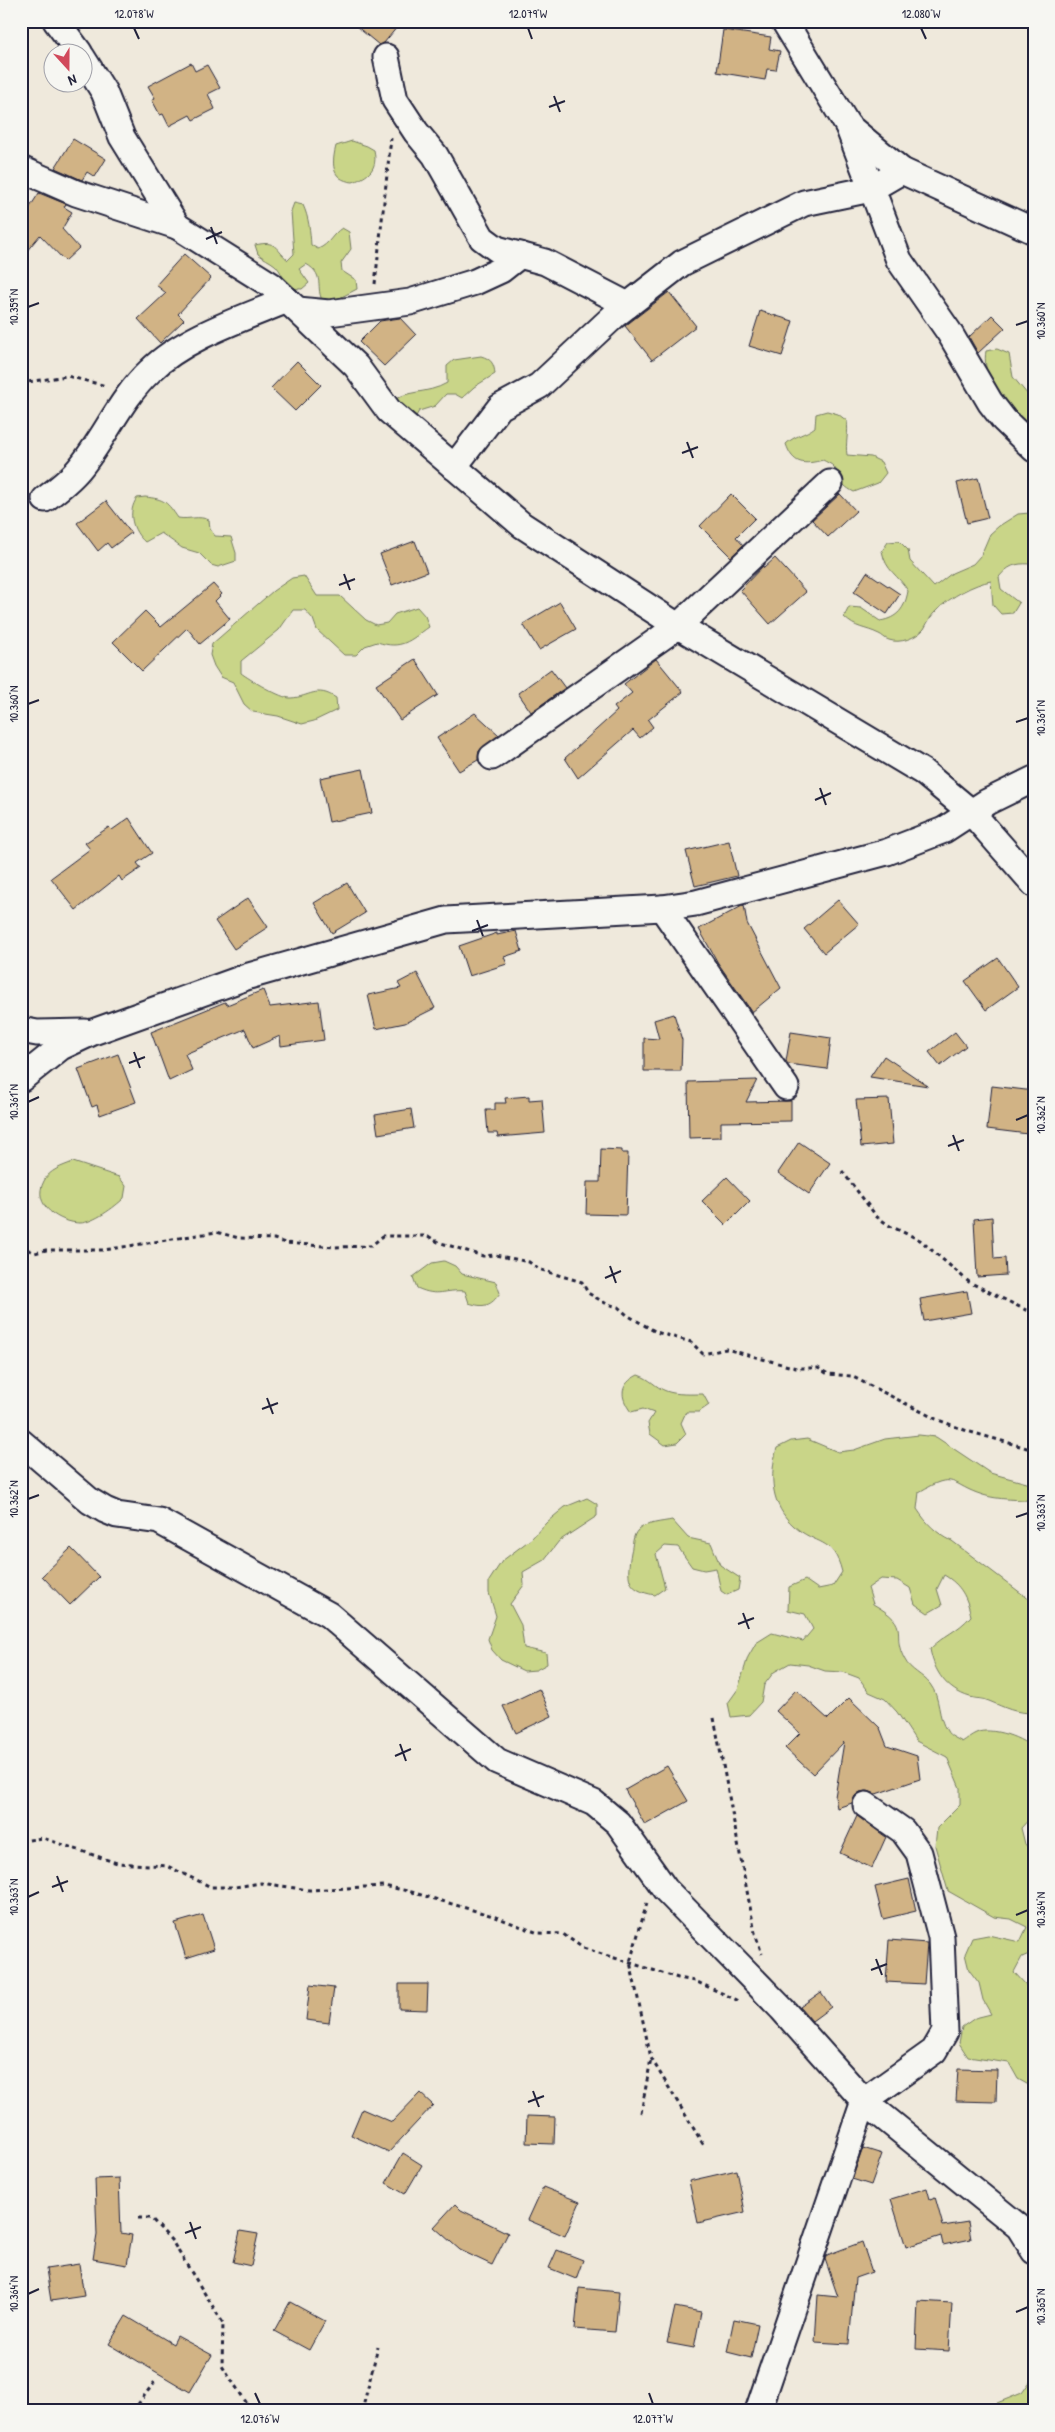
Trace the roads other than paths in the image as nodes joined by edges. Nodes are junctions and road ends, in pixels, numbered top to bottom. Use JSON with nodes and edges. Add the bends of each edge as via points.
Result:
{"nodes":[{"id":1,"x":56,"y":21,"type":"edge"},
{"id":2,"x":784,"y":21,"type":"edge"},
{"id":3,"x":72,"y":42,"type":"edge"},
{"id":4,"x":386,"y":56,"type":"dead end"},
{"id":5,"x":92,"y":73,"type":"edge"},
{"id":6,"x":848,"y":126,"type":"junction"},
{"id":7,"x":21,"y":169,"type":"edge"},
{"id":8,"x":902,"y":171,"type":"junction"},
{"id":9,"x":870,"y":188,"type":"junction"},
{"id":10,"x":177,"y":226,"type":"junction"},
{"id":11,"x":1034,"y":231,"type":"edge"},
{"id":12,"x":520,"y":255,"type":"junction"},
{"id":13,"x":293,"y":305,"type":"junction"},
{"id":14,"x":628,"y":305,"type":"junction"},
{"id":15,"x":1034,"y":449,"type":"edge"},
{"id":16,"x":454,"y":467,"type":"junction"},
{"id":17,"x":830,"y":483,"type":"dead end"},
{"id":18,"x":45,"y":499,"type":"dead end"},
{"id":19,"x":678,"y":626,"type":"junction"},
{"id":20,"x":492,"y":757,"type":"dead end"},
{"id":21,"x":1034,"y":779,"type":"edge"},
{"id":22,"x":971,"y":812,"type":"junction"},
{"id":23,"x":1034,"y":884,"type":"edge"},
{"id":24,"x":662,"y":908,"type":"junction"},
{"id":25,"x":21,"y":1030,"type":"edge"},
{"id":26,"x":92,"y":1032,"type":"junction"},
{"id":27,"x":21,"y":1080,"type":"edge"},
{"id":28,"x":786,"y":1087,"type":"dead end"},
{"id":29,"x":21,"y":1442,"type":"edge"},
{"id":30,"x":866,"y":1805,"type":"dead end"},
{"id":31,"x":864,"y":2101,"type":"junction"},
{"id":32,"x":1034,"y":2251,"type":"edge"},
{"id":33,"x":758,"y":2411,"type":"edge"}],
"edges":[{"from":1,"to":3,"type":"street"},
{"from":2,"to":6,"type":"street"},
{"from":4,"to":12,"type":"street","via":[[395,100],[435,155],[482,238],[497,249]]},
{"from":5,"to":10,"type":"street","via":[[104,92],[122,137]]},
{"from":6,"to":8,"type":"street"},
{"from":6,"to":9,"type":"street"},
{"from":7,"to":10,"type":"street","via":[[76,193]]},
{"from":8,"to":9,"type":"street"},
{"from":8,"to":11,"type":"street"},
{"from":9,"to":14,"type":"street","via":[[804,203],[682,263]]},
{"from":9,"to":15,"type":"street","via":[[899,260],[949,332],[990,402]]},
{"from":10,"to":13,"type":"street","via":[[271,285]]},
{"from":12,"to":13,"type":"street","via":[[501,270],[475,282],[410,302],[329,313]]},
{"from":12,"to":14,"type":"street","via":[[545,262]]},
{"from":13,"to":16,"type":"street","via":[[356,366],[389,411]]},
{"from":13,"to":18,"type":"street","via":[[207,333],[150,370],[79,469]]},
{"from":14,"to":16,"type":"street","via":[[539,386],[500,407]]},
{"from":16,"to":19,"type":"street","via":[[522,525]]},
{"from":17,"to":19,"type":"street"},
{"from":19,"to":20,"type":"street"},
{"from":19,"to":22,"type":"street","via":[[923,772]]},
{"from":21,"to":22,"type":"street"},
{"from":22,"to":23,"type":"street"},
{"from":22,"to":24,"type":"street","via":[[944,830],[887,852],[696,903]]},
{"from":24,"to":26,"type":"street","via":[[446,920],[249,976]]},
{"from":24,"to":28,"type":"street"},
{"from":25,"to":26,"type":"street","via":[[37,1033]]},
{"from":26,"to":27,"type":"street","via":[[62,1047]]},
{"from":29,"to":31,"type":"street","via":[[105,1510],[159,1521],[329,1615],[497,1761],[594,1803],[618,1823],[662,1886],[782,2009]]},
{"from":30,"to":31,"type":"street","via":[[903,1831],[919,1853],[942,1938],[944,2032],[934,2051]]},
{"from":31,"to":32,"type":"street","via":[[1019,2227]]},
{"from":31,"to":33,"type":"street"}]}
